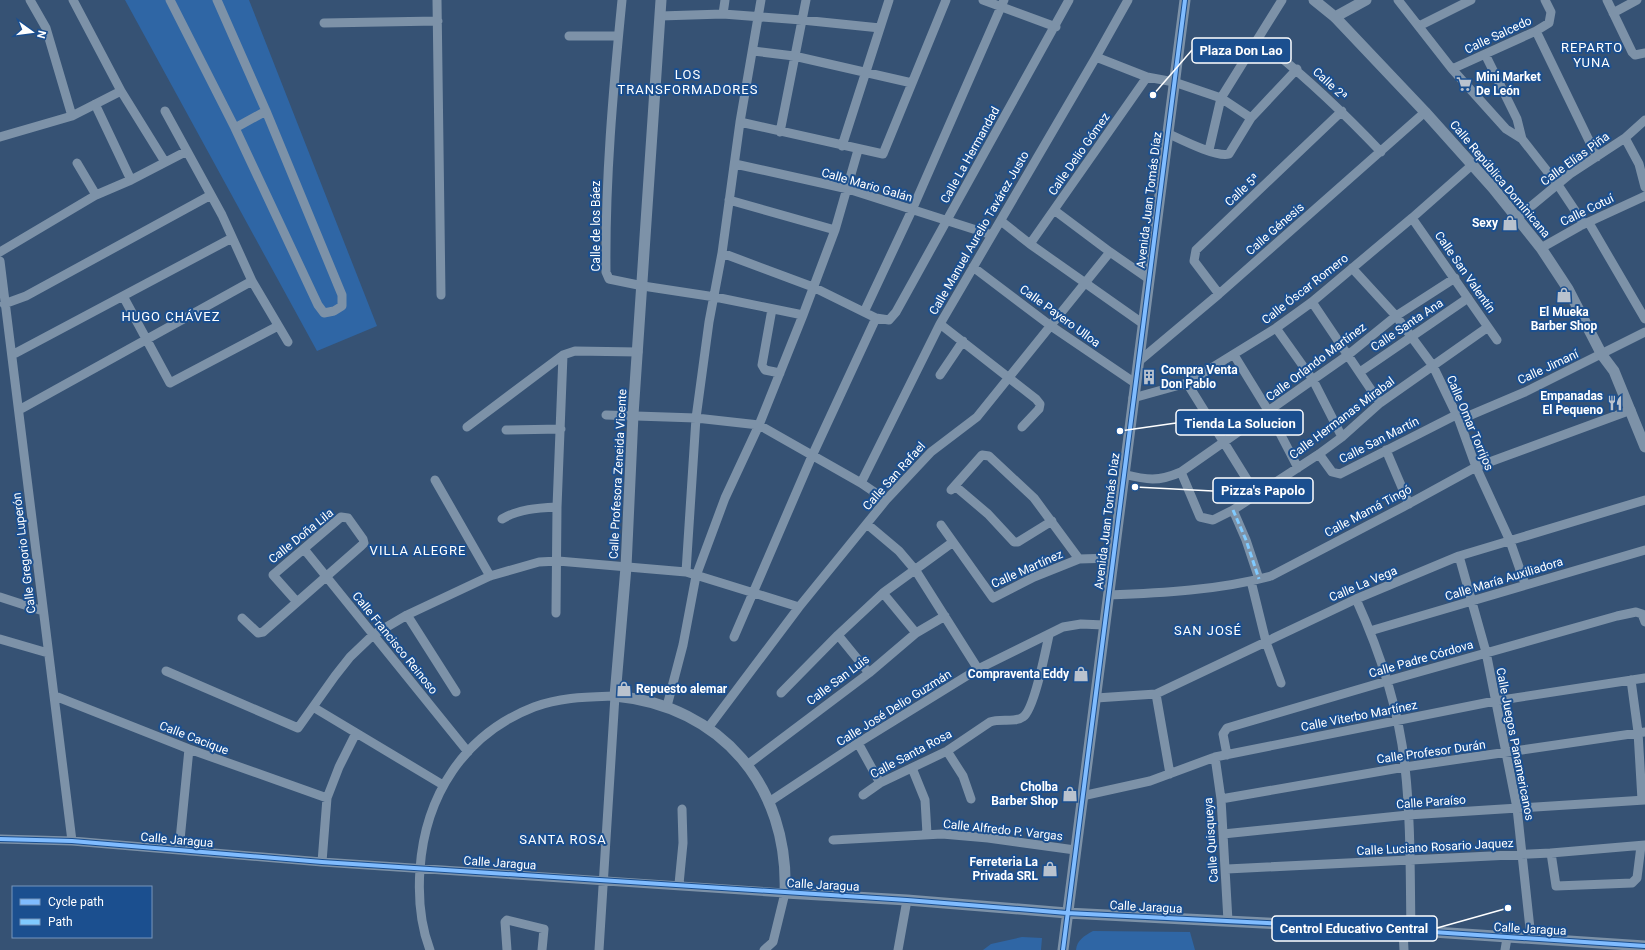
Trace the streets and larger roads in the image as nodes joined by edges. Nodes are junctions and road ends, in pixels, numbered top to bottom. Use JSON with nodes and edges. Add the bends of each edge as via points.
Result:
{"nodes":[{"id":1,"x":30,"y":0,"type":"edge"},
{"id":2,"x":73,"y":0,"type":"edge"},
{"id":3,"x":171,"y":0,"type":"edge"},
{"id":4,"x":217,"y":0,"type":"edge"},
{"id":5,"x":437,"y":0,"type":"edge"},
{"id":6,"x":622,"y":0,"type":"edge"},
{"id":7,"x":661,"y":0,"type":"edge"},
{"id":8,"x":725,"y":0,"type":"edge"},
{"id":9,"x":761,"y":0,"type":"edge"},
{"id":10,"x":806,"y":0,"type":"edge"},
{"id":11,"x":889,"y":0,"type":"edge"},
{"id":12,"x":946,"y":0,"type":"edge"},
{"id":13,"x":983,"y":0,"type":"edge"},
{"id":14,"x":1069,"y":0,"type":"edge"},
{"id":15,"x":1128,"y":0,"type":"edge"},
{"id":16,"x":1185,"y":0,"type":"edge"},
{"id":17,"x":1282,"y":0,"type":"edge"},
{"id":18,"x":1314,"y":0,"type":"edge"},
{"id":19,"x":1366,"y":0,"type":"edge"},
{"id":20,"x":1398,"y":0,"type":"edge"},
{"id":21,"x":1471,"y":0,"type":"edge"},
{"id":22,"x":1544,"y":0,"type":"edge"},
{"id":23,"x":1607,"y":0,"type":"edge"},
{"id":24,"x":1637,"y":0,"type":"edge"},
{"id":25,"x":1003,"y":3,"type":"edge"},
{"id":26,"x":1613,"y":13,"type":"junction"},
{"id":27,"x":723,"y":14,"type":"junction"},
{"id":28,"x":660,"y":16,"type":"junction"},
{"id":29,"x":758,"y":17,"type":"junction"},
{"id":30,"x":1335,"y":17,"type":"junction"},
{"id":31,"x":802,"y":20,"type":"junction"},
{"id":32,"x":438,"y":21,"type":"junction"},
{"id":33,"x":324,"y":22,"type":"dead end"},
{"id":34,"x":1419,"y":26,"type":"junction"},
{"id":35,"x":1056,"y":27,"type":"junction"},
{"id":36,"x":880,"y":28,"type":"junction"},
{"id":37,"x":1536,"y":31,"type":"junction"},
{"id":38,"x":569,"y":36,"type":"dead end"},
{"id":39,"x":618,"y":36,"type":"junction"},
{"id":40,"x":1258,"y":39,"type":"junction"},
{"id":41,"x":753,"y":51,"type":"junction"},
{"id":42,"x":1645,"y":53,"type":"edge"},
{"id":43,"x":1486,"y":54,"type":"junction"},
{"id":44,"x":794,"y":56,"type":"junction"},
{"id":45,"x":1096,"y":57,"type":"junction"},
{"id":46,"x":1297,"y":69,"type":"junction"},
{"id":47,"x":1452,"y":69,"type":"junction"},
{"id":48,"x":865,"y":73,"type":"junction"},
{"id":49,"x":1147,"y":77,"type":"junction"},
{"id":50,"x":1174,"y":82,"type":"junction"},
{"id":51,"x":912,"y":83,"type":"junction"},
{"id":52,"x":121,"y":91,"type":"junction"},
{"id":53,"x":1221,"y":98,"type":"junction"},
{"id":54,"x":96,"y":104,"type":"junction"},
{"id":55,"x":166,"y":111,"type":"dead end"},
{"id":56,"x":266,"y":111,"type":"junction"},
{"id":57,"x":1342,"y":111,"type":"junction"},
{"id":58,"x":1425,"y":112,"type":"junction"},
{"id":59,"x":72,"y":116,"type":"junction"},
{"id":60,"x":1251,"y":118,"type":"junction"},
{"id":61,"x":1645,"y":120,"type":"edge"},
{"id":62,"x":740,"y":122,"type":"junction"},
{"id":63,"x":235,"y":128,"type":"junction"},
{"id":64,"x":780,"y":132,"type":"junction"},
{"id":65,"x":1167,"y":133,"type":"junction"},
{"id":66,"x":0,"y":137,"type":"edge"},
{"id":67,"x":1625,"y":138,"type":"junction"},
{"id":68,"x":1522,"y":139,"type":"junction"},
{"id":69,"x":842,"y":146,"type":"junction"},
{"id":70,"x":858,"y":150,"type":"junction"},
{"id":71,"x":1209,"y":150,"type":"junction"},
{"id":72,"x":187,"y":151,"type":"junction"},
{"id":73,"x":1381,"y":152,"type":"junction"},
{"id":74,"x":1597,"y":157,"type":"junction"},
{"id":75,"x":165,"y":162,"type":"junction"},
{"id":76,"x":77,"y":163,"type":"dead end"},
{"id":77,"x":735,"y":164,"type":"junction"},
{"id":78,"x":1472,"y":165,"type":"junction"},
{"id":79,"x":131,"y":180,"type":"junction"},
{"id":80,"x":1558,"y":185,"type":"junction"},
{"id":81,"x":1645,"y":187,"type":"edge"},
{"id":82,"x":848,"y":190,"type":"junction"},
{"id":83,"x":96,"y":195,"type":"junction"},
{"id":84,"x":211,"y":195,"type":"junction"},
{"id":85,"x":1645,"y":196,"type":"edge"},
{"id":86,"x":729,"y":200,"type":"junction"},
{"id":87,"x":912,"y":210,"type":"junction"},
{"id":88,"x":1054,"y":210,"type":"junction"},
{"id":89,"x":1518,"y":217,"type":"junction"},
{"id":90,"x":1412,"y":218,"type":"junction"},
{"id":91,"x":946,"y":221,"type":"junction"},
{"id":92,"x":1001,"y":221,"type":"junction"},
{"id":93,"x":1587,"y":224,"type":"junction"},
{"id":94,"x":835,"y":230,"type":"junction"},
{"id":95,"x":992,"y":235,"type":"junction"},
{"id":96,"x":232,"y":238,"type":"junction"},
{"id":97,"x":1030,"y":244,"type":"junction"},
{"id":98,"x":1541,"y":248,"type":"junction"},
{"id":99,"x":0,"y":252,"type":"edge"},
{"id":100,"x":1110,"y":252,"type":"junction"},
{"id":101,"x":722,"y":253,"type":"junction"},
{"id":102,"x":0,"y":262,"type":"edge"},
{"id":103,"x":973,"y":267,"type":"junction"},
{"id":104,"x":1352,"y":268,"type":"junction"},
{"id":105,"x":1455,"y":278,"type":"junction"},
{"id":106,"x":1149,"y":279,"type":"junction"},
{"id":107,"x":252,"y":281,"type":"junction"},
{"id":108,"x":1086,"y":283,"type":"junction"},
{"id":109,"x":643,"y":286,"type":"junction"},
{"id":110,"x":813,"y":287,"type":"junction"},
{"id":111,"x":2,"y":291,"type":"edge"},
{"id":112,"x":1218,"y":294,"type":"junction"},
{"id":113,"x":441,"y":295,"type":"dead end"},
{"id":114,"x":123,"y":296,"type":"junction"},
{"id":115,"x":715,"y":297,"type":"junction"},
{"id":116,"x":1468,"y":298,"type":"junction"},
{"id":117,"x":1312,"y":302,"type":"junction"},
{"id":118,"x":4,"y":304,"type":"junction"},
{"id":119,"x":772,"y":309,"type":"junction"},
{"id":120,"x":865,"y":310,"type":"junction"},
{"id":121,"x":803,"y":315,"type":"junction"},
{"id":122,"x":1396,"y":316,"type":"junction"},
{"id":123,"x":876,"y":318,"type":"junction"},
{"id":124,"x":1645,"y":319,"type":"edge"},
{"id":125,"x":1142,"y":323,"type":"junction"},
{"id":126,"x":940,"y":324,"type":"junction"},
{"id":127,"x":278,"y":326,"type":"junction"},
{"id":128,"x":1052,"y":326,"type":"junction"},
{"id":129,"x":1488,"y":327,"type":"junction"},
{"id":130,"x":1276,"y":328,"type":"junction"},
{"id":131,"x":1645,"y":332,"type":"edge"},
{"id":132,"x":1411,"y":337,"type":"junction"},
{"id":133,"x":146,"y":340,"type":"junction"},
{"id":134,"x":1497,"y":340,"type":"dead end"},
{"id":135,"x":963,"y":341,"type":"junction"},
{"id":136,"x":288,"y":342,"type":"dead end"},
{"id":137,"x":638,"y":352,"type":"junction"},
{"id":138,"x":1348,"y":354,"type":"junction"},
{"id":139,"x":12,"y":355,"type":"junction"},
{"id":140,"x":563,"y":355,"type":"junction"},
{"id":141,"x":1234,"y":355,"type":"junction"},
{"id":142,"x":1602,"y":355,"type":"junction"},
{"id":143,"x":1138,"y":362,"type":"junction"},
{"id":144,"x":1432,"y":366,"type":"junction"},
{"id":145,"x":1360,"y":372,"type":"junction"},
{"id":146,"x":780,"y":373,"type":"junction"},
{"id":147,"x":940,"y":375,"type":"dead end"},
{"id":148,"x":1010,"y":378,"type":"junction"},
{"id":149,"x":1313,"y":380,"type":"junction"},
{"id":150,"x":1187,"y":382,"type":"junction"},
{"id":151,"x":1135,"y":383,"type":"junction"},
{"id":152,"x":1133,"y":398,"type":"junction"},
{"id":153,"x":1380,"y":403,"type":"junction"},
{"id":154,"x":19,"y":410,"type":"junction"},
{"id":155,"x":1630,"y":410,"type":"junction"},
{"id":156,"x":1269,"y":412,"type":"junction"},
{"id":157,"x":606,"y":415,"type":"dead end"},
{"id":158,"x":633,"y":415,"type":"junction"},
{"id":159,"x":1458,"y":417,"type":"junction"},
{"id":160,"x":696,"y":418,"type":"junction"},
{"id":161,"x":759,"y":425,"type":"junction"},
{"id":162,"x":1022,"y":426,"type":"dead end"},
{"id":163,"x":467,"y":427,"type":"dead end"},
{"id":164,"x":561,"y":429,"type":"junction"},
{"id":165,"x":506,"y":430,"type":"dead end"},
{"id":166,"x":1642,"y":430,"type":"edge"},
{"id":167,"x":1342,"y":437,"type":"junction"},
{"id":168,"x":1224,"y":441,"type":"junction"},
{"id":169,"x":1645,"y":447,"type":"edge"},
{"id":170,"x":1386,"y":450,"type":"junction"},
{"id":171,"x":1319,"y":454,"type":"junction"},
{"id":172,"x":812,"y":456,"type":"junction"},
{"id":173,"x":1476,"y":467,"type":"junction"},
{"id":174,"x":1298,"y":468,"type":"junction"},
{"id":175,"x":1181,"y":472,"type":"junction"},
{"id":176,"x":1123,"y":474,"type":"junction"},
{"id":177,"x":435,"y":480,"type":"dead end"},
{"id":178,"x":861,"y":483,"type":"junction"},
{"id":179,"x":1256,"y":494,"type":"junction"},
{"id":180,"x":886,"y":500,"type":"junction"},
{"id":181,"x":1645,"y":500,"type":"edge"},
{"id":182,"x":1409,"y":504,"type":"junction"},
{"id":183,"x":557,"y":507,"type":"junction"},
{"id":184,"x":1233,"y":510,"type":"junction"},
{"id":185,"x":502,"y":519,"type":"dead end"},
{"id":186,"x":1052,"y":521,"type":"junction"},
{"id":187,"x":867,"y":524,"type":"junction"},
{"id":188,"x":941,"y":525,"type":"dead end"},
{"id":189,"x":1510,"y":541,"type":"junction"},
{"id":190,"x":953,"y":542,"type":"junction"},
{"id":191,"x":304,"y":549,"type":"junction"},
{"id":192,"x":1645,"y":550,"type":"edge"},
{"id":193,"x":1460,"y":556,"type":"junction"},
{"id":194,"x":1113,"y":558,"type":"junction"},
{"id":195,"x":1079,"y":559,"type":"junction"},
{"id":196,"x":558,"y":561,"type":"junction"},
{"id":197,"x":626,"y":567,"type":"junction"},
{"id":198,"x":916,"y":571,"type":"junction"},
{"id":199,"x":686,"y":572,"type":"junction"},
{"id":200,"x":490,"y":576,"type":"junction"},
{"id":201,"x":696,"y":576,"type":"junction"},
{"id":202,"x":326,"y":577,"type":"junction"},
{"id":203,"x":1255,"y":580,"type":"junction"},
{"id":204,"x":1525,"y":584,"type":"junction"},
{"id":205,"x":753,"y":593,"type":"junction"},
{"id":206,"x":883,"y":593,"type":"junction"},
{"id":207,"x":1108,"y":595,"type":"junction"},
{"id":208,"x":0,"y":597,"type":"edge"},
{"id":209,"x":1356,"y":599,"type":"junction"},
{"id":210,"x":297,"y":602,"type":"junction"},
{"id":211,"x":1473,"y":602,"type":"junction"},
{"id":212,"x":800,"y":607,"type":"junction"},
{"id":213,"x":43,"y":611,"type":"junction"},
{"id":214,"x":556,"y":613,"type":"dead end"},
{"id":215,"x":407,"y":615,"type":"junction"},
{"id":216,"x":945,"y":616,"type":"junction"},
{"id":217,"x":242,"y":618,"type":"dead end"},
{"id":218,"x":1645,"y":622,"type":"edge"},
{"id":219,"x":1104,"y":625,"type":"junction"},
{"id":220,"x":1370,"y":631,"type":"junction"},
{"id":221,"x":916,"y":633,"type":"junction"},
{"id":222,"x":373,"y":635,"type":"junction"},
{"id":223,"x":838,"y":635,"type":"junction"},
{"id":224,"x":1049,"y":635,"type":"junction"},
{"id":225,"x":734,"y":637,"type":"dead end"},
{"id":226,"x":0,"y":639,"type":"edge"},
{"id":227,"x":1266,"y":642,"type":"junction"},
{"id":228,"x":1486,"y":652,"type":"junction"},
{"id":229,"x":48,"y":653,"type":"junction"},
{"id":230,"x":978,"y":669,"type":"junction"},
{"id":231,"x":166,"y":671,"type":"dead end"},
{"id":232,"x":869,"y":673,"type":"junction"},
{"id":233,"x":1645,"y":678,"type":"edge"},
{"id":234,"x":1631,"y":680,"type":"junction"},
{"id":235,"x":1386,"y":681,"type":"junction"},
{"id":236,"x":1281,"y":683,"type":"dead end"},
{"id":237,"x":456,"y":692,"type":"dead end"},
{"id":238,"x":781,"y":693,"type":"dead end"},
{"id":239,"x":1156,"y":694,"type":"junction"},
{"id":240,"x":55,"y":696,"type":"junction"},
{"id":241,"x":615,"y":696,"type":"junction"},
{"id":242,"x":1096,"y":698,"type":"junction"},
{"id":243,"x":1495,"y":701,"type":"junction"},
{"id":244,"x":667,"y":706,"type":"junction"},
{"id":245,"x":313,"y":707,"type":"junction"},
{"id":246,"x":1397,"y":721,"type":"junction"},
{"id":247,"x":708,"y":728,"type":"junction"},
{"id":248,"x":1642,"y":732,"type":"edge"},
{"id":249,"x":356,"y":733,"type":"junction"},
{"id":250,"x":858,"y":743,"type":"junction"},
{"id":251,"x":189,"y":749,"type":"junction"},
{"id":252,"x":947,"y":751,"type":"junction"},
{"id":253,"x":468,"y":752,"type":"junction"},
{"id":254,"x":1506,"y":753,"type":"junction"},
{"id":255,"x":1227,"y":755,"type":"junction"},
{"id":256,"x":1215,"y":757,"type":"junction"},
{"id":257,"x":747,"y":765,"type":"junction"},
{"id":258,"x":1405,"y":767,"type":"junction"},
{"id":259,"x":912,"y":768,"type":"junction"},
{"id":260,"x":1170,"y":774,"type":"junction"},
{"id":261,"x":880,"y":783,"type":"junction"},
{"id":262,"x":443,"y":784,"type":"junction"},
{"id":263,"x":862,"y":795,"type":"dead end"},
{"id":264,"x":1082,"y":796,"type":"junction"},
{"id":265,"x":327,"y":798,"type":"junction"},
{"id":266,"x":971,"y":799,"type":"dead end"},
{"id":267,"x":1221,"y":799,"type":"junction"},
{"id":268,"x":1644,"y":800,"type":"edge"},
{"id":269,"x":770,"y":802,"type":"junction"},
{"id":270,"x":1517,"y":808,"type":"junction"},
{"id":271,"x":682,"y":810,"type":"dead end"},
{"id":272,"x":1408,"y":815,"type":"junction"},
{"id":273,"x":927,"y":834,"type":"junction"},
{"id":274,"x":1223,"y":834,"type":"junction"},
{"id":275,"x":0,"y":839,"type":"edge"},
{"id":276,"x":833,"y":840,"type":"dead end"},
{"id":277,"x":72,"y":842,"type":"junction"},
{"id":278,"x":1643,"y":845,"type":"edge"},
{"id":279,"x":179,"y":850,"type":"junction"},
{"id":280,"x":1075,"y":850,"type":"junction"},
{"id":281,"x":1551,"y":853,"type":"junction"},
{"id":282,"x":1522,"y":854,"type":"junction"},
{"id":283,"x":1410,"y":860,"type":"junction"},
{"id":284,"x":322,"y":862,"type":"junction"},
{"id":285,"x":420,"y":868,"type":"junction"},
{"id":286,"x":1227,"y":869,"type":"junction"},
{"id":287,"x":604,"y":880,"type":"junction"},
{"id":288,"x":679,"y":884,"type":"junction"},
{"id":289,"x":785,"y":893,"type":"junction"},
{"id":290,"x":907,"y":900,"type":"junction"},
{"id":291,"x":1068,"y":913,"type":"junction"},
{"id":292,"x":1228,"y":921,"type":"junction"},
{"id":293,"x":1407,"y":930,"type":"junction"},
{"id":294,"x":1506,"y":938,"type":"junction"},
{"id":295,"x":1531,"y":938,"type":"junction"},
{"id":296,"x":1577,"y":946,"type":"edge"},
{"id":297,"x":1645,"y":946,"type":"edge"},
{"id":298,"x":430,"y":950,"type":"edge"},
{"id":299,"x":507,"y":950,"type":"edge"},
{"id":300,"x":542,"y":950,"type":"edge"},
{"id":301,"x":599,"y":950,"type":"edge"},
{"id":302,"x":764,"y":950,"type":"edge"},
{"id":303,"x":898,"y":950,"type":"edge"},
{"id":304,"x":1063,"y":950,"type":"edge"},
{"id":305,"x":1404,"y":950,"type":"edge"},
{"id":306,"x":1505,"y":950,"type":"edge"}],
"edges":[{"from":1,"to":59,"type":"street","via":[[46,28]]},
{"from":2,"to":52,"type":"street"},
{"from":3,"to":63,"type":"street"},
{"from":4,"to":56,"type":"street"},
{"from":5,"to":32,"type":"street"},
{"from":6,"to":39,"type":"street","name":"Calle de los Báez"},
{"from":7,"to":28,"type":"street","name":"Calle Profesora Zeneida Vicente"},
{"from":8,"to":27,"type":"street"},
{"from":9,"to":29,"type":"street"},
{"from":10,"to":31,"type":"street"},
{"from":11,"to":36,"type":"street"},
{"from":12,"to":51,"type":"street"},
{"from":13,"to":25,"type":"street"},
{"from":14,"to":35,"type":"street","name":"Calle La Hermandad"},
{"from":15,"to":45,"type":"street","name":"Calle Manuel Aurelio Tavárez Justo"},
{"from":16,"to":50,"type":"street","name":"Avenida Juan Tomás Díaz"},
{"from":17,"to":40,"type":"street"},
{"from":18,"to":30,"type":"street","name":"Calle República Dominicana"},
{"from":19,"to":30,"type":"street"},
{"from":20,"to":34,"type":"street"},
{"from":21,"to":34,"type":"street"},
{"from":22,"to":37,"type":"street","name":"Calle Salcedo","via":[[1551,12],[1551,18],[1549,23]]},
{"from":23,"to":26,"type":"street"},
{"from":24,"to":26,"type":"street"},
{"from":25,"to":35,"type":"street"},
{"from":25,"to":87,"type":"street"},
{"from":26,"to":42,"type":"street","via":[[1632,52],[1635,55]]},
{"from":27,"to":28,"type":"street"},
{"from":27,"to":29,"type":"street"},
{"from":28,"to":109,"type":"street","name":"Calle Profesora Zeneida Vicente"},
{"from":29,"to":31,"type":"street"},
{"from":29,"to":41,"type":"street"},
{"from":30,"to":58,"type":"street","name":"Calle República Dominicana"},
{"from":31,"to":36,"type":"street"},
{"from":31,"to":44,"type":"street"},
{"from":32,"to":33,"type":"street"},
{"from":32,"to":113,"type":"street"},
{"from":34,"to":47,"type":"street"},
{"from":35,"to":91,"type":"street","name":"Calle La Hermandad"},
{"from":36,"to":48,"type":"street"},
{"from":37,"to":43,"type":"street","name":"Calle Salcedo"},
{"from":37,"to":74,"type":"street"},
{"from":38,"to":39,"type":"street"},
{"from":39,"to":109,"type":"street","name":"Calle de los Báez","via":[[610,121],[606,272],[609,279]]},
{"from":40,"to":46,"type":"street","name":"Calle 2ª"},
{"from":40,"to":53,"type":"street"},
{"from":41,"to":44,"type":"street"},
{"from":41,"to":62,"type":"street"},
{"from":43,"to":47,"type":"street","name":"Calle Salcedo"},
{"from":43,"to":68,"type":"street","via":[[1517,119]]},
{"from":44,"to":48,"type":"street"},
{"from":44,"to":64,"type":"street"},
{"from":45,"to":49,"type":"street"},
{"from":45,"to":92,"type":"street","name":"Calle Manuel Aurelio Tavárez Justo"},
{"from":46,"to":57,"type":"street","name":"Calle 2ª"},
{"from":46,"to":60,"type":"street"},
{"from":47,"to":68,"type":"street","via":[[1506,129]]},
{"from":48,"to":51,"type":"street"},
{"from":48,"to":69,"type":"street"},
{"from":49,"to":50,"type":"street"},
{"from":49,"to":88,"type":"street","name":"Calle Delio Gómez"},
{"from":50,"to":53,"type":"street"},
{"from":50,"to":65,"type":"street","name":"Avenida Juan Tomás Díaz"},
{"from":51,"to":70,"type":"street","via":[[883,154]]},
{"from":52,"to":54,"type":"street"},
{"from":52,"to":75,"type":"street"},
{"from":53,"to":60,"type":"street"},
{"from":53,"to":71,"type":"street"},
{"from":54,"to":59,"type":"street"},
{"from":54,"to":79,"type":"street"},
{"from":55,"to":72,"type":"street"},
{"from":56,"to":63,"type":"street"},
{"from":56,"to":63,"type":"street","via":[[342,295],[342,306],[334,311],[324,313],[318,306]]},
{"from":57,"to":73,"type":"street","name":"Calle 2ª"},
{"from":57,"to":112,"type":"street","name":"Calle 5ª","via":[[1196,250],[1194,261]]},
{"from":58,"to":73,"type":"street","name":"Calle Génesis"},
{"from":58,"to":78,"type":"street","name":"Calle República Dominicana"},
{"from":59,"to":66,"type":"street"},
{"from":60,"to":71,"type":"street","via":[[1228,154],[1223,155]]},
{"from":61,"to":67,"type":"street","name":"Calle Elías Piña"},
{"from":62,"to":64,"type":"street"},
{"from":62,"to":77,"type":"street"},
{"from":64,"to":69,"type":"street"},
{"from":65,"to":71,"type":"street"},
{"from":65,"to":106,"type":"street","name":"Avenida Juan Tomás Díaz"},
{"from":67,"to":74,"type":"street","name":"Calle Elías Piña"},
{"from":67,"to":81,"type":"street","via":[[1639,164]]},
{"from":68,"to":80,"type":"street"},
{"from":69,"to":70,"type":"street"},
{"from":70,"to":82,"type":"street"},
{"from":72,"to":75,"type":"street"},
{"from":72,"to":84,"type":"street"},
{"from":73,"to":112,"type":"street","name":"Calle Génesis"},
{"from":74,"to":80,"type":"street","name":"Calle Elías Piña"},
{"from":75,"to":79,"type":"street"},
{"from":76,"to":83,"type":"street"},
{"from":77,"to":82,"type":"street","name":"Calle Mario Galán"},
{"from":77,"to":86,"type":"street"},
{"from":78,"to":89,"type":"street","name":"Calle República Dominicana"},
{"from":78,"to":90,"type":"street","name":"Calle Óscar Romero"},
{"from":79,"to":83,"type":"street"},
{"from":80,"to":89,"type":"street","name":"Calle Elías Piña"},
{"from":80,"to":93,"type":"street"},
{"from":82,"to":87,"type":"street","name":"Calle Mario Galán"},
{"from":82,"to":94,"type":"street"},
{"from":83,"to":99,"type":"street"},
{"from":84,"to":96,"type":"street"},
{"from":84,"to":118,"type":"street","via":[[40,289]]},
{"from":85,"to":93,"type":"street","name":"Calle Cotuí"},
{"from":86,"to":94,"type":"street"},
{"from":86,"to":101,"type":"street"},
{"from":87,"to":91,"type":"street","name":"Calle Mario Galán"},
{"from":87,"to":120,"type":"street"},
{"from":88,"to":97,"type":"street","name":"Calle Delio Gómez"},
{"from":88,"to":100,"type":"street"},
{"from":89,"to":98,"type":"street","name":"Calle República Dominicana"},
{"from":90,"to":104,"type":"street","name":"Calle Óscar Romero"},
{"from":90,"to":105,"type":"street","name":"Calle San Valentín"},
{"from":91,"to":95,"type":"street","name":"Calle Mario Galán"},
{"from":91,"to":123,"type":"street","name":"Calle La Hermandad","via":[[896,312],[889,320]]},
{"from":92,"to":95,"type":"street","name":"Calle Manuel Aurelio Tavárez Justo"},
{"from":92,"to":97,"type":"street"},
{"from":93,"to":98,"type":"street","name":"Calle Cotuí"},
{"from":93,"to":124,"type":"street"},
{"from":94,"to":110,"type":"street"},
{"from":95,"to":103,"type":"street","name":"Calle Manuel Aurelio Tavárez Justo"},
{"from":96,"to":107,"type":"street"},
{"from":96,"to":114,"type":"street"},
{"from":97,"to":108,"type":"street"},
{"from":98,"to":142,"type":"street","name":"Calle República Dominicana","via":[[1568,289]]},
{"from":100,"to":106,"type":"street"},
{"from":100,"to":108,"type":"street","name":"Calle San Rafael"},
{"from":101,"to":110,"type":"street"},
{"from":101,"to":115,"type":"street"},
{"from":102,"to":111,"type":"street","name":"Calle Gregorio Luperón"},
{"from":103,"to":126,"type":"street","name":"Calle Manuel Aurelio Tavárez Justo"},
{"from":103,"to":128,"type":"street","name":"Calle Payero Ulloa"},
{"from":104,"to":117,"type":"street","name":"Calle Óscar Romero"},
{"from":104,"to":122,"type":"street","name":"Calle Omar Torrijos"},
{"from":105,"to":116,"type":"street","name":"Calle San Valentín"},
{"from":105,"to":122,"type":"street","name":"Calle Orlando Martínez"},
{"from":106,"to":125,"type":"street","name":"Avenida Juan Tomás Díaz"},
{"from":107,"to":127,"type":"street"},
{"from":107,"to":133,"type":"street"},
{"from":108,"to":125,"type":"street"},
{"from":108,"to":128,"type":"street","name":"Calle San Rafael"},
{"from":109,"to":115,"type":"street","name":"Calle de los Báez"},
{"from":109,"to":137,"type":"street","name":"Calle Profesora Zeneida Vicente"},
{"from":110,"to":120,"type":"street"},
{"from":110,"to":121,"type":"street"},
{"from":111,"to":118,"type":"street","name":"Calle Gregorio Luperón"},
{"from":112,"to":143,"type":"street","name":"Calle Génesis"},
{"from":114,"to":133,"type":"street"},
{"from":114,"to":139,"type":"street"},
{"from":115,"to":119,"type":"street","name":"Calle de los Báez"},
{"from":115,"to":160,"type":"street","via":[[709,322]]},
{"from":116,"to":129,"type":"street","name":"Calle San Valentín"},
{"from":116,"to":132,"type":"street","name":"Calle Santa Ana"},
{"from":117,"to":130,"type":"street","name":"Calle Óscar Romero"},
{"from":117,"to":138,"type":"street"},
{"from":118,"to":139,"type":"street","name":"Calle Gregorio Luperón"},
{"from":119,"to":121,"type":"street","name":"Calle de los Báez"},
{"from":119,"to":146,"type":"street","via":[[762,365],[765,370]]},
{"from":120,"to":123,"type":"street"},
{"from":121,"to":146,"type":"street"},
{"from":122,"to":132,"type":"street","name":"Calle Omar Torrijos"},
{"from":122,"to":138,"type":"street","name":"Calle Orlando Martínez"},
{"from":123,"to":172,"type":"street"},
{"from":125,"to":143,"type":"street","name":"Avenida Juan Tomás Díaz"},
{"from":126,"to":135,"type":"street"},
{"from":126,"to":178,"type":"street","name":"Calle Manuel Aurelio Tavárez Justo"},
{"from":127,"to":133,"type":"street","via":[[171,384]]},
{"from":127,"to":136,"type":"street"},
{"from":128,"to":148,"type":"street","name":"Calle San Rafael"},
{"from":128,"to":151,"type":"street","name":"Calle Payero Ulloa"},
{"from":129,"to":134,"type":"street","name":"Calle San Valentín"},
{"from":129,"to":144,"type":"street","name":"Calle Hermanas Mirabal"},
{"from":130,"to":141,"type":"street","name":"Calle Óscar Romero"},
{"from":130,"to":149,"type":"street"},
{"from":131,"to":142,"type":"street","name":"Calle Jimaní"},
{"from":132,"to":144,"type":"street","name":"Calle Omar Torrijos"},
{"from":132,"to":145,"type":"street","name":"Calle Santa Ana"},
{"from":133,"to":154,"type":"street"},
{"from":135,"to":147,"type":"street"},
{"from":135,"to":148,"type":"street"},
{"from":137,"to":140,"type":"street","via":[[575,350]]},
{"from":137,"to":158,"type":"street","name":"Calle Profesora Zeneida Vicente"},
{"from":138,"to":145,"type":"street"},
{"from":138,"to":149,"type":"street","name":"Calle Orlando Martínez"},
{"from":139,"to":154,"type":"street","name":"Calle Gregorio Luperón"},
{"from":140,"to":163,"type":"street"},
{"from":140,"to":164,"type":"street"},
{"from":141,"to":150,"type":"street","name":"Calle Óscar Romero"},
{"from":141,"to":156,"type":"street"},
{"from":142,"to":155,"type":"street","name":"Calle República Dominicana","via":[[1614,371]]},
{"from":142,"to":159,"type":"street","name":"Calle Jimaní","via":[[1525,392]]},
{"from":143,"to":151,"type":"street","name":"Avenida Juan Tomás Díaz"},
{"from":144,"to":153,"type":"street","name":"Calle Hermanas Mirabal"},
{"from":144,"to":159,"type":"street","name":"Calle Omar Torrijos"},
{"from":145,"to":153,"type":"street"},
{"from":146,"to":161,"type":"street"},
{"from":148,"to":162,"type":"street","via":[[1040,404],[1039,409]]},
{"from":148,"to":180,"type":"street","name":"Calle San Rafael","via":[[977,417],[931,452]]},
{"from":149,"to":156,"type":"street","name":"Calle Orlando Martínez"},
{"from":149,"to":167,"type":"street"},
{"from":150,"to":152,"type":"street","name":"Calle Óscar Romero"},
{"from":150,"to":168,"type":"street"},
{"from":151,"to":152,"type":"street","name":"Avenida Juan Tomás Díaz"},
{"from":152,"to":176,"type":"street","name":"Avenida Juan Tomás Díaz"},
{"from":153,"to":167,"type":"street","name":"Calle Hermanas Mirabal"},
{"from":154,"to":213,"type":"street","name":"Calle Gregorio Luperón"},
{"from":155,"to":166,"type":"street","name":"Calle República Dominicana"},
{"from":155,"to":173,"type":"street","name":"Calle Mamá Tingó"},
{"from":156,"to":168,"type":"street","name":"Calle Orlando Martínez"},
{"from":156,"to":174,"type":"street"},
{"from":157,"to":158,"type":"street"},
{"from":158,"to":160,"type":"street"},
{"from":158,"to":197,"type":"street","name":"Calle Profesora Zeneida Vicente"},
{"from":159,"to":170,"type":"street","name":"Calle San Martín"},
{"from":159,"to":173,"type":"street","name":"Calle Omar Torrijos"},
{"from":160,"to":161,"type":"street"},
{"from":160,"to":199,"type":"street"},
{"from":161,"to":172,"type":"street"},
{"from":161,"to":201,"type":"street","via":[[725,498]]},
{"from":164,"to":165,"type":"street"},
{"from":164,"to":183,"type":"street"},
{"from":166,"to":169,"type":"street","name":"Calle República Dominicana"},
{"from":167,"to":171,"type":"street","name":"Calle Hermanas Mirabal"},
{"from":168,"to":175,"type":"street","name":"Calle Orlando Martínez"},
{"from":168,"to":179,"type":"street"},
{"from":170,"to":171,"type":"street","name":"Calle San Martín","via":[[1340,474],[1332,472]]},
{"from":170,"to":182,"type":"street"},
{"from":171,"to":174,"type":"street","name":"Calle Hermanas Mirabal"},
{"from":172,"to":178,"type":"street"},
{"from":172,"to":205,"type":"street"},
{"from":173,"to":182,"type":"street","name":"Calle Mamá Tingó"},
{"from":173,"to":189,"type":"street","name":"Calle Omar Torrijos"},
{"from":174,"to":179,"type":"street","name":"Calle Hermanas Mirabal"},
{"from":175,"to":176,"type":"street","name":"Calle Orlando Martínez","via":[[1167,478],[1150,480]]},
{"from":175,"to":184,"type":"street","name":"Calle Hermanas Mirabal","via":[[1200,517],[1213,520]]},
{"from":176,"to":194,"type":"street","name":"Avenida Juan Tomás Díaz"},
{"from":177,"to":200,"type":"street"},
{"from":178,"to":180,"type":"street"},
{"from":179,"to":184,"type":"street","name":"Calle Hermanas Mirabal"},
{"from":180,"to":187,"type":"street","name":"Calle San Rafael"},
{"from":181,"to":189,"type":"street","name":"Calle La Vega"},
{"from":182,"to":203,"type":"street","name":"Calle Mamá Tingó","via":[[1271,576]]},
{"from":183,"to":185,"type":"street","via":[[523,510]]},
{"from":183,"to":196,"type":"street"},
{"from":184,"to":203,"type":"street","via":[[1246,540]]},
{"from":186,"to":186,"type":"street","via":[[1034,498],[989,456],[982,455],[953,488],[988,514],[1014,542]]},
{"from":186,"to":195,"type":"street"},
{"from":187,"to":198,"type":"street","via":[[899,551]]},
{"from":187,"to":212,"type":"street","name":"Calle San Rafael"},
{"from":188,"to":190,"type":"street","name":"Calle Martínez"},
{"from":189,"to":193,"type":"street","name":"Calle La Vega"},
{"from":189,"to":204,"type":"street","name":"Calle Omar Torrijos"},
{"from":190,"to":195,"type":"street","name":"Calle Martínez","via":[[993,598],[1034,577]]},
{"from":190,"to":198,"type":"street"},
{"from":191,"to":202,"type":"street","name":"Calle Francisco Reinoso"},
{"from":191,"to":202,"type":"street","name":"Calle Doña Lila","via":[[341,518],[348,518],[364,543]]},
{"from":191,"to":210,"type":"street","name":"Calle Doña Lila","via":[[273,575]]},
{"from":192,"to":204,"type":"street","name":"Calle María Auxiliadora"},
{"from":193,"to":209,"type":"street","name":"Calle La Vega"},
{"from":193,"to":211,"type":"street","name":"Calle Juegos Panamericanos"},
{"from":194,"to":195,"type":"street","name":"Calle Martínez"},
{"from":194,"to":207,"type":"street","name":"Avenida Juan Tomás Díaz"},
{"from":196,"to":197,"type":"street"},
{"from":196,"to":200,"type":"street","via":[[539,562]]},
{"from":196,"to":214,"type":"street"},
{"from":197,"to":199,"type":"street"},
{"from":197,"to":241,"type":"street","name":"Calle Profesora Zeneida Vicente"},
{"from":198,"to":206,"type":"street"},
{"from":198,"to":216,"type":"street"},
{"from":199,"to":201,"type":"street"},
{"from":200,"to":215,"type":"street"},
{"from":201,"to":205,"type":"street"},
{"from":201,"to":244,"type":"street","via":[[683,645]]},
{"from":202,"to":210,"type":"street"},
{"from":202,"to":222,"type":"street","name":"Calle Francisco Reinoso"},
{"from":203,"to":207,"type":"street","name":"Calle Mamá Tingó","via":[[1154,594]]},
{"from":203,"to":227,"type":"street"},
{"from":204,"to":211,"type":"street","name":"Calle María Auxiliadora"},
{"from":205,"to":212,"type":"street"},
{"from":205,"to":225,"type":"street"},
{"from":206,"to":221,"type":"street"},
{"from":206,"to":223,"type":"street"},
{"from":207,"to":219,"type":"street","name":"Avenida Juan Tomás Díaz"},
{"from":208,"to":213,"type":"street"},
{"from":209,"to":220,"type":"street"},
{"from":209,"to":227,"type":"street","name":"Calle La Vega"},
{"from":210,"to":217,"type":"street","via":[[260,633]]},
{"from":211,"to":220,"type":"street","name":"Calle María Auxiliadora"},
{"from":211,"to":228,"type":"street","name":"Calle Juegos Panamericanos"},
{"from":212,"to":247,"type":"street","name":"Calle San Rafael"},
{"from":213,"to":229,"type":"street","name":"Calle Gregorio Luperón"},
{"from":215,"to":222,"type":"street"},
{"from":215,"to":237,"type":"street"},
{"from":216,"to":221,"type":"street","name":"Calle San Luis"},
{"from":216,"to":230,"type":"street"},
{"from":218,"to":228,"type":"street","name":"Calle Padre Córdova","via":[[1642,614],[1636,612]]},
{"from":219,"to":224,"type":"street","name":"Calle José Delio Guzmán","via":[[1081,624],[1063,627]]},
{"from":219,"to":242,"type":"street","name":"Avenida Juan Tomás Díaz"},
{"from":220,"to":235,"type":"street"},
{"from":221,"to":232,"type":"street","name":"Calle San Luis"},
{"from":222,"to":245,"type":"street","via":[[350,657]]},
{"from":222,"to":253,"type":"street","name":"Calle Francisco Reinoso"},
{"from":223,"to":232,"type":"street"},
{"from":223,"to":238,"type":"street"},
{"from":224,"to":230,"type":"street","name":"Calle José Delio Guzmán"},
{"from":224,"to":252,"type":"street","name":"Calle Santa Rosa","via":[[1040,674],[1028,711],[1023,717],[990,722]]},
{"from":226,"to":229,"type":"street"},
{"from":227,"to":236,"type":"street"},
{"from":227,"to":239,"type":"street","name":"Calle La Vega"},
{"from":228,"to":235,"type":"street","name":"Calle Padre Córdova"},
{"from":228,"to":243,"type":"street","name":"Calle Juegos Panamericanos"},
{"from":229,"to":240,"type":"street","name":"Calle Gregorio Luperón"},
{"from":230,"to":250,"type":"street","name":"Calle José Delio Guzmán"},
{"from":231,"to":245,"type":"street","via":[[296,728]]},
{"from":232,"to":257,"type":"street","name":"Calle San Luis"},
{"from":233,"to":234,"type":"street","name":"Calle Viterbo Martínez"},
{"from":234,"to":243,"type":"street","name":"Calle Viterbo Martínez"},
{"from":234,"to":248,"type":"street"},
{"from":235,"to":246,"type":"street"},
{"from":235,"to":255,"type":"street","name":"Calle Padre Córdova","via":[[1227,728],[1223,734]]},
{"from":239,"to":242,"type":"street","name":"Calle La Vega"},
{"from":239,"to":260,"type":"street"},
{"from":240,"to":251,"type":"street","name":"Calle Cacique"},
{"from":240,"to":277,"type":"street","name":"Calle Gregorio Luperón"},
{"from":241,"to":244,"type":"street","via":[[642,699]]},
{"from":241,"to":253,"type":"street","via":[[569,698],[535,707],[494,729]]},
{"from":241,"to":287,"type":"street","name":"Calle Profesora Zeneida Vicente"},
{"from":242,"to":264,"type":"street","name":"Avenida Juan Tomás Díaz"},
{"from":243,"to":246,"type":"street","name":"Calle Viterbo Martínez"},
{"from":243,"to":254,"type":"street","name":"Calle Juegos Panamericanos"},
{"from":244,"to":247,"type":"street"},
{"from":245,"to":249,"type":"street"},
{"from":246,"to":255,"type":"street","name":"Calle Viterbo Martínez"},
{"from":246,"to":258,"type":"street"},
{"from":247,"to":257,"type":"street"},
{"from":248,"to":254,"type":"street","name":"Calle Profesor Durán"},
{"from":248,"to":268,"type":"street"},
{"from":249,"to":262,"type":"street"},
{"from":249,"to":265,"type":"street"},
{"from":250,"to":261,"type":"street"},
{"from":250,"to":269,"type":"street","name":"Calle José Delio Guzmán"},
{"from":251,"to":265,"type":"street","name":"Calle Cacique"},
{"from":251,"to":279,"type":"street"},
{"from":252,"to":259,"type":"street","name":"Calle Santa Rosa"},
{"from":252,"to":266,"type":"street","via":[[963,776]]},
{"from":253,"to":262,"type":"street"},
{"from":254,"to":258,"type":"street","name":"Calle Profesor Durán"},
{"from":254,"to":270,"type":"street","name":"Calle Juegos Panamericanos"},
{"from":255,"to":256,"type":"street","name":"Calle Viterbo Martínez"},
{"from":256,"to":260,"type":"street","name":"Calle Viterbo Martínez"},
{"from":256,"to":267,"type":"street","name":"Calle Quisqueya"},
{"from":257,"to":269,"type":"street"},
{"from":258,"to":267,"type":"street","name":"Calle Profesor Durán"},
{"from":258,"to":272,"type":"street"},
{"from":259,"to":261,"type":"street","name":"Calle Santa Rosa"},
{"from":259,"to":273,"type":"street","via":[[925,800]]},
{"from":260,"to":264,"type":"street","name":"Calle Viterbo Martínez"},
{"from":261,"to":263,"type":"street","name":"Calle Santa Rosa"},
{"from":262,"to":285,"type":"street","via":[[426,825]]},
{"from":264,"to":280,"type":"street","name":"Avenida Juan Tomás Díaz"},
{"from":265,"to":284,"type":"street"},
{"from":267,"to":274,"type":"street","name":"Calle Quisqueya"},
{"from":268,"to":270,"type":"street","name":"Calle Paraíso"},
{"from":269,"to":289,"type":"street","via":[[783,845]]},
{"from":270,"to":272,"type":"street","name":"Calle Paraíso"},
{"from":270,"to":282,"type":"street","name":"Calle Juegos Panamericanos"},
{"from":271,"to":288,"type":"street","via":[[683,843]]},
{"from":272,"to":274,"type":"street","name":"Calle Paraíso"},
{"from":272,"to":283,"type":"street"},
{"from":273,"to":276,"type":"street","name":"Calle Alfredo P. Vargas"},
{"from":273,"to":280,"type":"street","name":"Calle Alfredo P. Vargas","via":[[988,838]]},
{"from":274,"to":286,"type":"street","name":"Calle Quisqueya"},
{"from":275,"to":277,"type":"street","name":"Calle Jaragua"},
{"from":277,"to":279,"type":"street","name":"Calle Jaragua"},
{"from":278,"to":281,"type":"street","name":"Calle Luciano Rosario Jaquez"},
{"from":278,"to":281,"type":"street","via":[[1638,878],[1632,883],[1556,886]]},
{"from":279,"to":284,"type":"street","name":"Calle Jaragua"},
{"from":280,"to":291,"type":"street","name":"Avenida Juan Tomás Díaz"},
{"from":281,"to":282,"type":"street","name":"Calle Luciano Rosario Jaquez"},
{"from":282,"to":283,"type":"street","name":"Calle Luciano Rosario Jaquez"},
{"from":282,"to":295,"type":"street","name":"Calle Juegos Panamericanos"},
{"from":283,"to":286,"type":"street","name":"Calle Luciano Rosario Jaquez"},
{"from":283,"to":293,"type":"street"},
{"from":284,"to":285,"type":"street","name":"Calle Jaragua"},
{"from":285,"to":287,"type":"street","name":"Calle Jaragua"},
{"from":285,"to":298,"type":"street","via":[[420,907],[424,934]]},
{"from":286,"to":292,"type":"street","name":"Calle Quisqueya"},
{"from":287,"to":288,"type":"street","name":"Calle Jaragua"},
{"from":287,"to":301,"type":"street","name":"Calle Profesora Zeneida Vicente"},
{"from":288,"to":289,"type":"street","name":"Calle Jaragua"},
{"from":289,"to":290,"type":"street","name":"Calle Jaragua"},
{"from":289,"to":302,"type":"street","via":[[772,942]]},
{"from":290,"to":291,"type":"street","name":"Calle Jaragua"},
{"from":290,"to":303,"type":"street"},
{"from":291,"to":292,"type":"street","name":"Calle Jaragua"},
{"from":291,"to":304,"type":"street","name":"Avenida Juan Tomás Díaz"},
{"from":292,"to":293,"type":"street","name":"Calle Jaragua"},
{"from":293,"to":294,"type":"street","name":"Calle Jaragua"},
{"from":293,"to":305,"type":"street"},
{"from":294,"to":295,"type":"street","name":"Calle Jaragua"},
{"from":294,"to":306,"type":"street"},
{"from":295,"to":296,"type":"street","name":"Calle Jaragua"},
{"from":296,"to":297,"type":"street","name":"Calle Jaragua"},
{"from":299,"to":300,"type":"street","via":[[507,920],[544,929]]}]}
